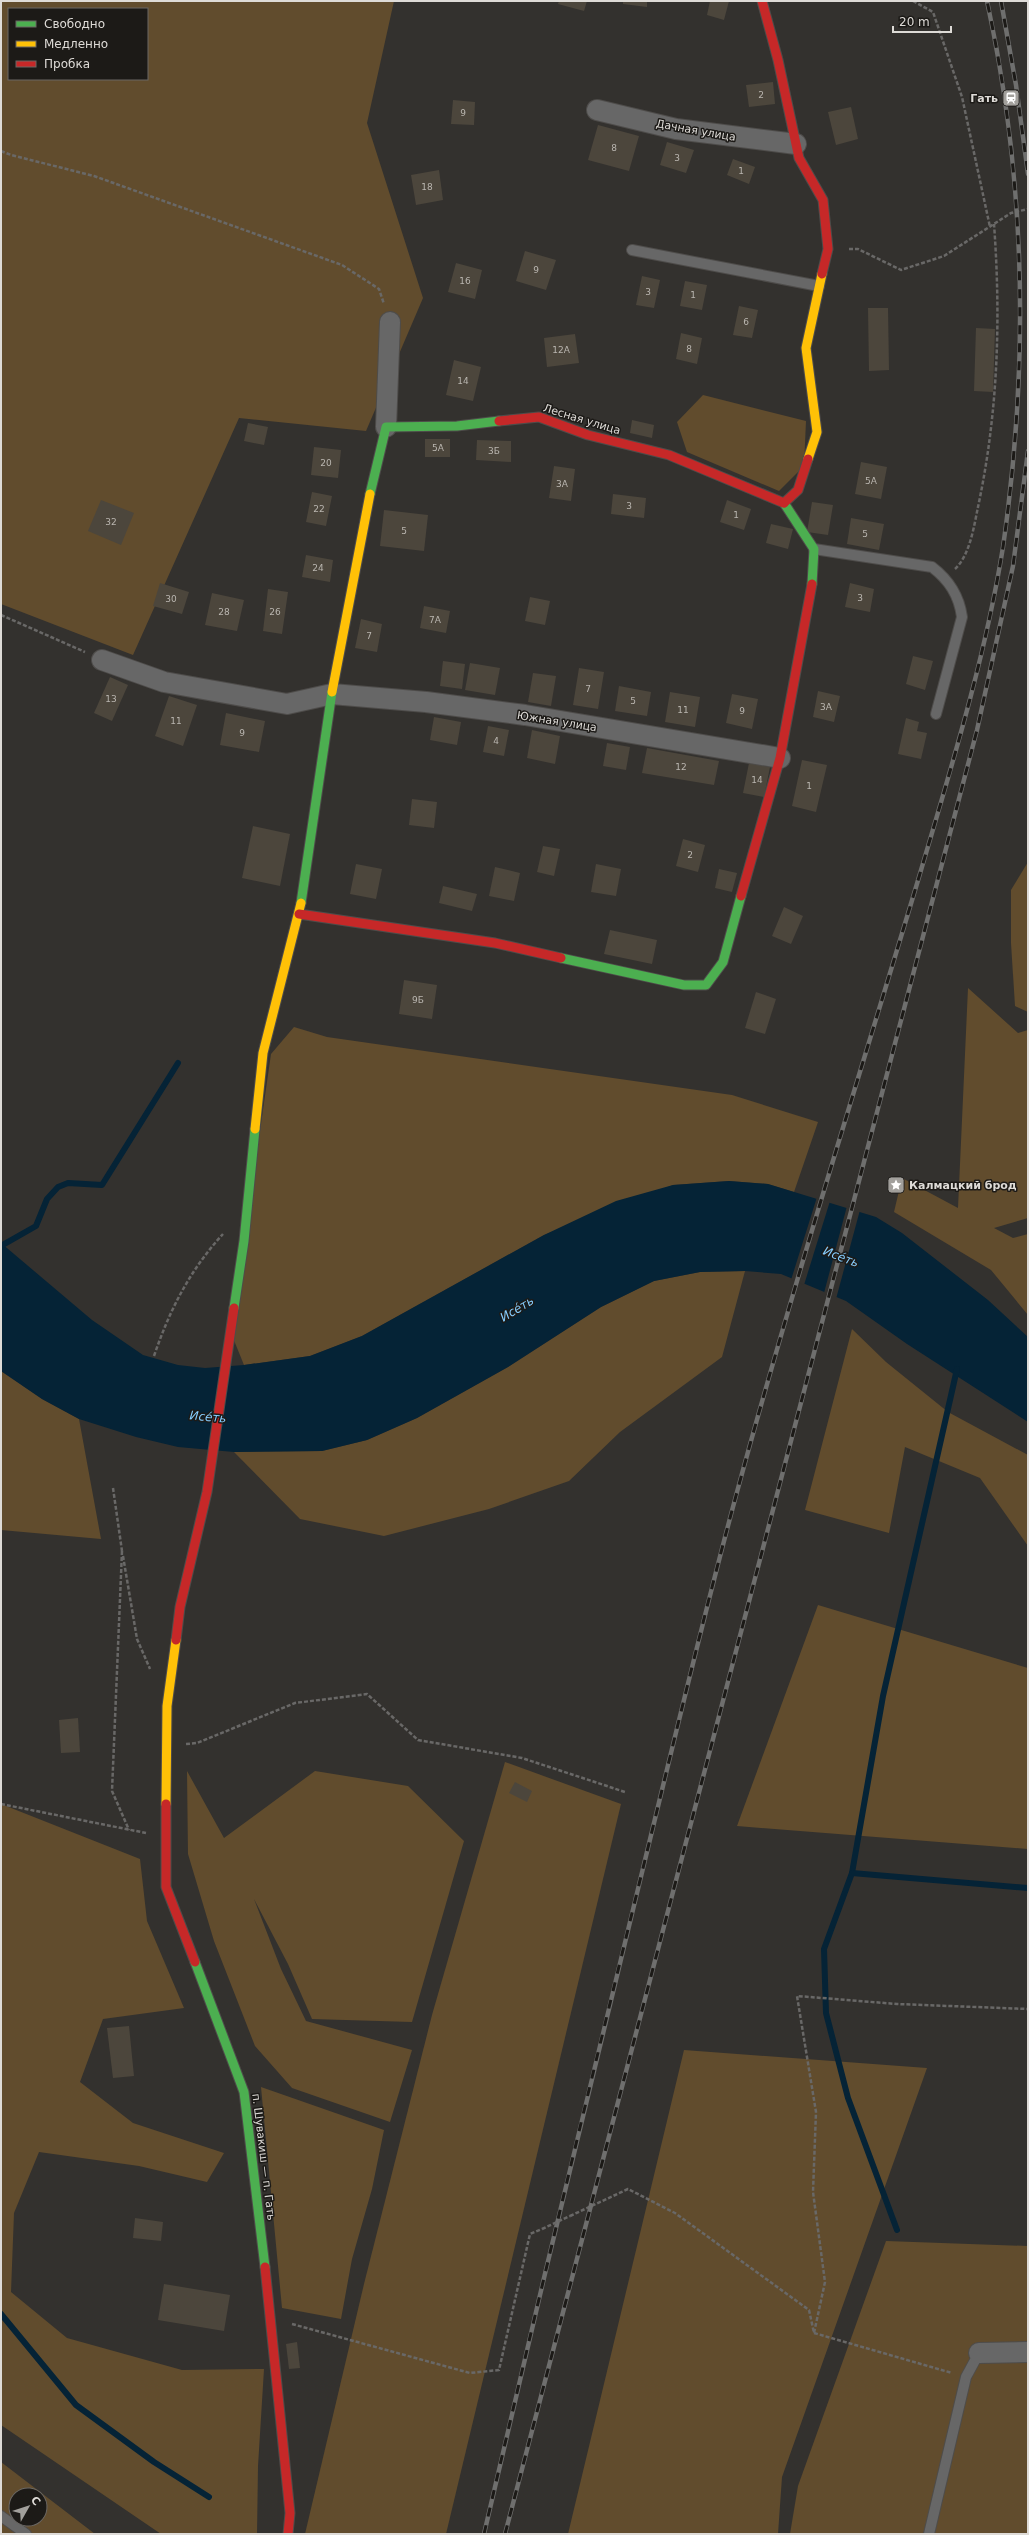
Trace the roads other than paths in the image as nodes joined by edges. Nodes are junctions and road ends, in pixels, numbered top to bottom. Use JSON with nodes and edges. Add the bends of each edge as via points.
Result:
{"nodes":[{"id":1,"x":762,"y":1,"type":"edge"},
{"id":2,"x":597,"y":110,"type":"dead end"},
{"id":3,"x":796,"y":144,"type":"junction"},
{"id":4,"x":632,"y":250,"type":"dead end"},
{"id":5,"x":819,"y":286,"type":"junction"},
{"id":6,"x":390,"y":322,"type":"road end"},
{"id":7,"x":386,"y":427,"type":"junction"},
{"id":8,"x":784,"y":503,"type":"junction"},
{"id":9,"x":814,"y":549,"type":"junction"},
{"id":10,"x":102,"y":660,"type":"road end"},
{"id":11,"x":332,"y":694,"type":"junction"},
{"id":12,"x":936,"y":714,"type":"dead end"},
{"id":13,"x":780,"y":758,"type":"junction"},
{"id":14,"x":299,"y":914,"type":"junction"},
{"id":15,"x":1028,"y":2352,"type":"edge"},
{"id":16,"x":979,"y":2353,"type":"joint"},
{"id":17,"x":1,"y":2516,"type":"edge"},
{"id":18,"x":26,"y":2534,"type":"edge"},
{"id":19,"x":288,"y":2534,"type":"edge"},
{"id":20,"x":929,"y":2534,"type":"edge"}],
"edges":[{"from":1,"to":3,"type":"street"},
{"from":2,"to":3,"type":"street","name":"Дачная улица","via":[[676,129]]},
{"from":3,"to":5,"type":"street","via":[[799,158],[823,200],[828,249]]},
{"from":4,"to":5,"type":"lane"},
{"from":5,"to":8,"type":"street","via":[[806,348],[816,432],[798,490]]},
{"from":6,"to":7,"type":"street"},
{"from":7,"to":8,"type":"street","name":"Лесная улица","via":[[457,426],[539,417],[588,435],[669,455]]},
{"from":7,"to":11,"type":"street","name":"п. Шувакиш — п. Гать","via":[[371,488]]},
{"from":8,"to":9,"type":"street"},
{"from":9,"to":12,"type":"lane","via":[[932,567],[946,577],[960,603],[962,617]]},
{"from":9,"to":13,"type":"street","via":[[811,593]]},
{"from":10,"to":11,"type":"street","name":"Южная улица","via":[[164,682],[287,704]]},
{"from":11,"to":13,"type":"street","name":"Южная улица","via":[[426,702],[525,715]]},
{"from":11,"to":14,"type":"street","name":"п. Шувакиш — п. Гать"},
{"from":13,"to":14,"type":"street","via":[[723,962],[706,985],[684,985],[495,943]]},
{"from":14,"to":19,"type":"street","name":"п. Шувакиш — п. Гать","via":[[263,1053],[244,1240],[207,1492],[180,1607],[167,1706],[166,1837],[166,1887],[244,2092],[272,2318],[290,2512]]},
{"from":15,"to":16,"type":"street"},
{"from":16,"to":20,"type":"lane","via":[[966,2376]]},
{"from":17,"to":18,"type":"lane"}]}
